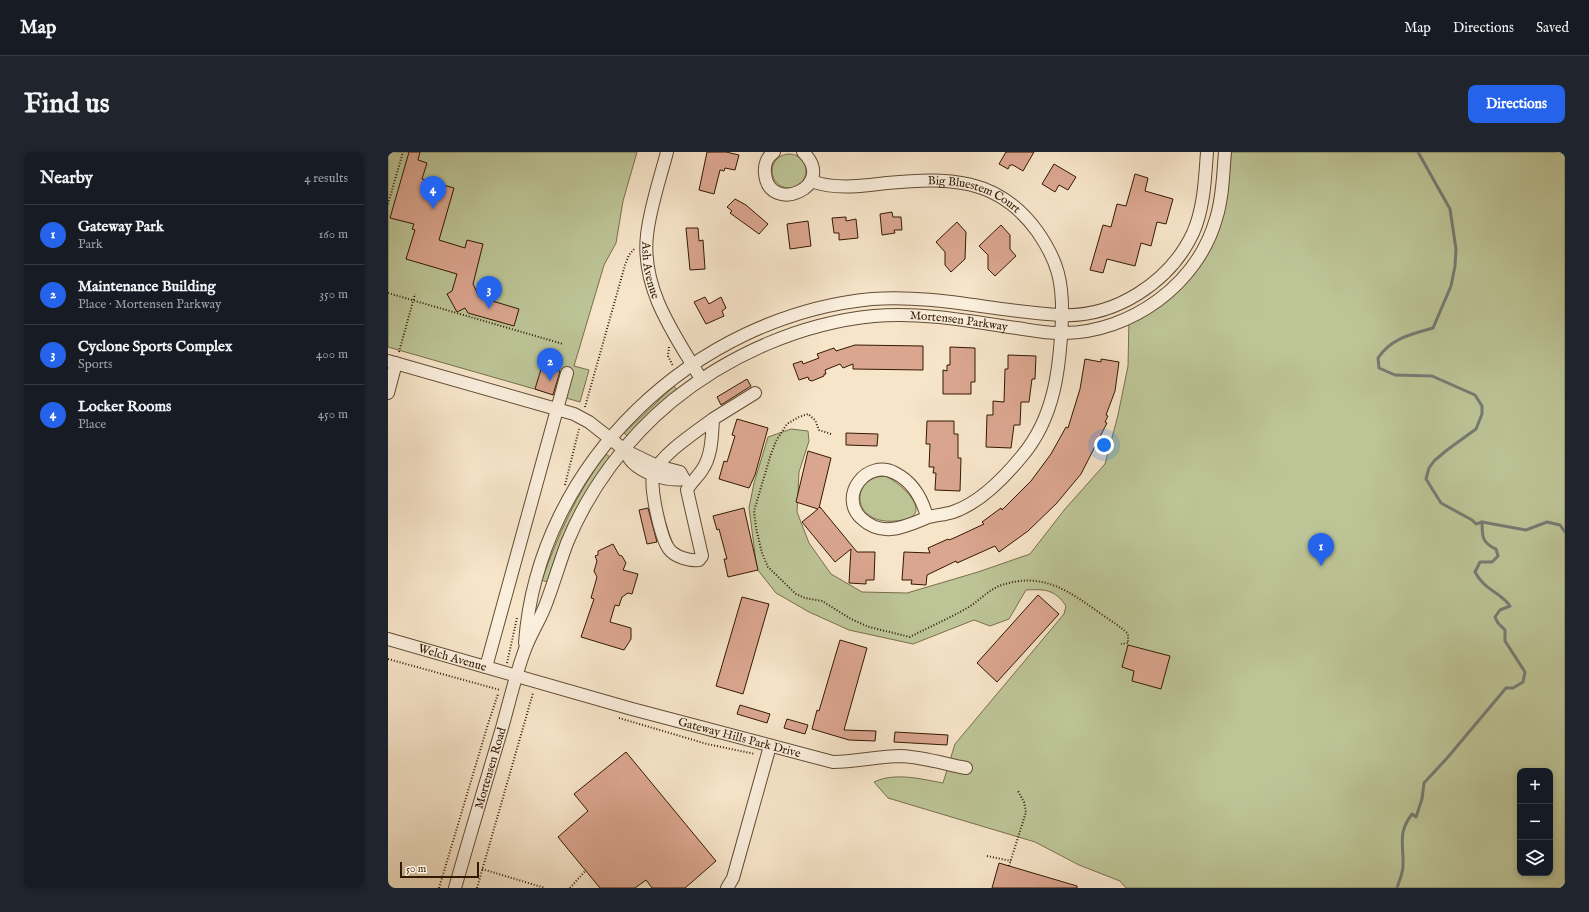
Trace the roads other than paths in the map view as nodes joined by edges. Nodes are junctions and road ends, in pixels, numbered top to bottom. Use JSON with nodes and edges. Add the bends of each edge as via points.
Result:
{"nodes":[{"id":1,"x":668,"y":152,"type":"edge"},
{"id":2,"x":774,"y":152,"type":"edge"},
{"id":3,"x":803,"y":152,"type":"edge"},
{"id":4,"x":1207,"y":152,"type":"edge"},
{"id":5,"x":1225,"y":152,"type":"edge"},
{"id":6,"x":811,"y":181,"type":"junction"},
{"id":7,"x":1062,"y":315,"type":"junction"},
{"id":8,"x":1061,"y":333,"type":"junction"},
{"id":9,"x":392,"y":362,"type":"edge"},
{"id":10,"x":692,"y":364,"type":"junction"},
{"id":11,"x":567,"y":373,"type":"dead end"},
{"id":12,"x":701,"y":379,"type":"junction"},
{"id":13,"x":388,"y":393,"type":"edge"},
{"id":14,"x":755,"y":393,"type":"dead end"},
{"id":15,"x":557,"y":409,"type":"junction"},
{"id":16,"x":713,"y":418,"type":"junction"},
{"id":17,"x":610,"y":438,"type":"junction"},
{"id":18,"x":625,"y":450,"type":"junction"},
{"id":19,"x":655,"y":470,"type":"junction"},
{"id":20,"x":688,"y":480,"type":"junction"},
{"id":21,"x":928,"y":517,"type":"junction"},
{"id":22,"x":388,"y":639,"type":"edge"},
{"id":23,"x":525,"y":648,"type":"junction"},
{"id":24,"x":486,"y":667,"type":"junction"},
{"id":25,"x":517,"y":676,"type":"junction"},
{"id":26,"x":770,"y":746,"type":"junction"},
{"id":27,"x":966,"y":768,"type":"dead end"},
{"id":28,"x":455,"y":888,"type":"edge"},
{"id":29,"x":727,"y":888,"type":"edge"}],
"edges":[{"from":1,"to":10,"type":"street","name":"Ash Avenue","via":[[650,217],[647,237],[648,272],[662,312]]},
{"from":2,"to":6,"type":"street","via":[[764,168],[767,183],[772,189],[793,195]]},
{"from":3,"to":6,"type":"street","via":[[812,165]]},
{"from":4,"to":7,"type":"street","name":"Mortensen Parkway","via":[[1204,187],[1193,232],[1164,274],[1133,298],[1098,311]]},
{"from":5,"to":8,"type":"street","name":"Mortensen Parkway","via":[[1216,219],[1207,243],[1176,286],[1129,318],[1104,328]]},
{"from":6,"to":7,"type":"street","name":"Big Bluestem Court","via":[[827,187],[937,180],[960,181],[987,189],[1008,201],[1029,220],[1054,258],[1062,290]]},
{"from":7,"to":8,"type":"street","name":"Big Bluestem Court"},
{"from":7,"to":10,"type":"street","name":"Mortensen Parkway","via":[[934,300],[872,299],[830,306],[773,323],[719,348]]},
{"from":8,"to":12,"type":"street","name":"Mortensen Parkway","via":[[935,317],[875,316],[838,322],[781,338],[728,362]]},
{"from":8,"to":21,"type":"street","name":"Big Bluestem Court","via":[[1060,362],[1054,395],[1042,427],[1025,453],[997,483],[970,504],[955,512]]},
{"from":9,"to":13,"type":"street"},
{"from":9,"to":15,"type":"street"},
{"from":10,"to":12,"type":"street","name":"Ash Avenue"},
{"from":10,"to":17,"type":"street","name":"Mortensen Parkway","via":[[661,387]]},
{"from":11,"to":15,"type":"street"},
{"from":12,"to":18,"type":"street","name":"Mortensen Parkway","via":[[671,402],[640,431]]},
{"from":14,"to":16,"type":"street"},
{"from":15,"to":17,"type":"street","via":[[582,418]]},
{"from":15,"to":24,"type":"street"},
{"from":16,"to":19,"type":"street","via":[[682,442]]},
{"from":16,"to":20,"type":"street","via":[[712,443],[703,469]]},
{"from":17,"to":18,"type":"street"},
{"from":17,"to":23,"type":"street","name":"Mortensen Road","via":[[584,472],[551,536],[540,564],[531,600]]},
{"from":18,"to":19,"type":"street","via":[[630,462],[638,468]]},
{"from":18,"to":23,"type":"street","name":"Mortensen Road","via":[[600,481],[581,514],[568,541],[547,603]]},
{"from":19,"to":20,"type":"street","via":[[680,472]]},
{"from":19,"to":20,"type":"street","via":[[654,496],[665,541],[669,549],[691,561],[699,560],[702,556],[687,490]]},
{"from":21,"to":21,"type":"street","via":[[896,530],[870,524],[861,517],[855,507],[853,499],[857,482],[868,472],[890,470],[912,485]]},
{"from":22,"to":24,"type":"street","name":"Welch Avenue"},
{"from":23,"to":25,"type":"street","name":"Mortensen Road"},
{"from":24,"to":25,"type":"street","name":"Welch Avenue"},
{"from":25,"to":26,"type":"street","name":"Gateway Hills Park Drive"},
{"from":25,"to":28,"type":"street","name":"Mortensen Road"},
{"from":26,"to":27,"type":"street","name":"Gateway Hills Park Drive","via":[[833,762],[902,756]]},
{"from":26,"to":29,"type":"street","via":[[733,878]]}]}
